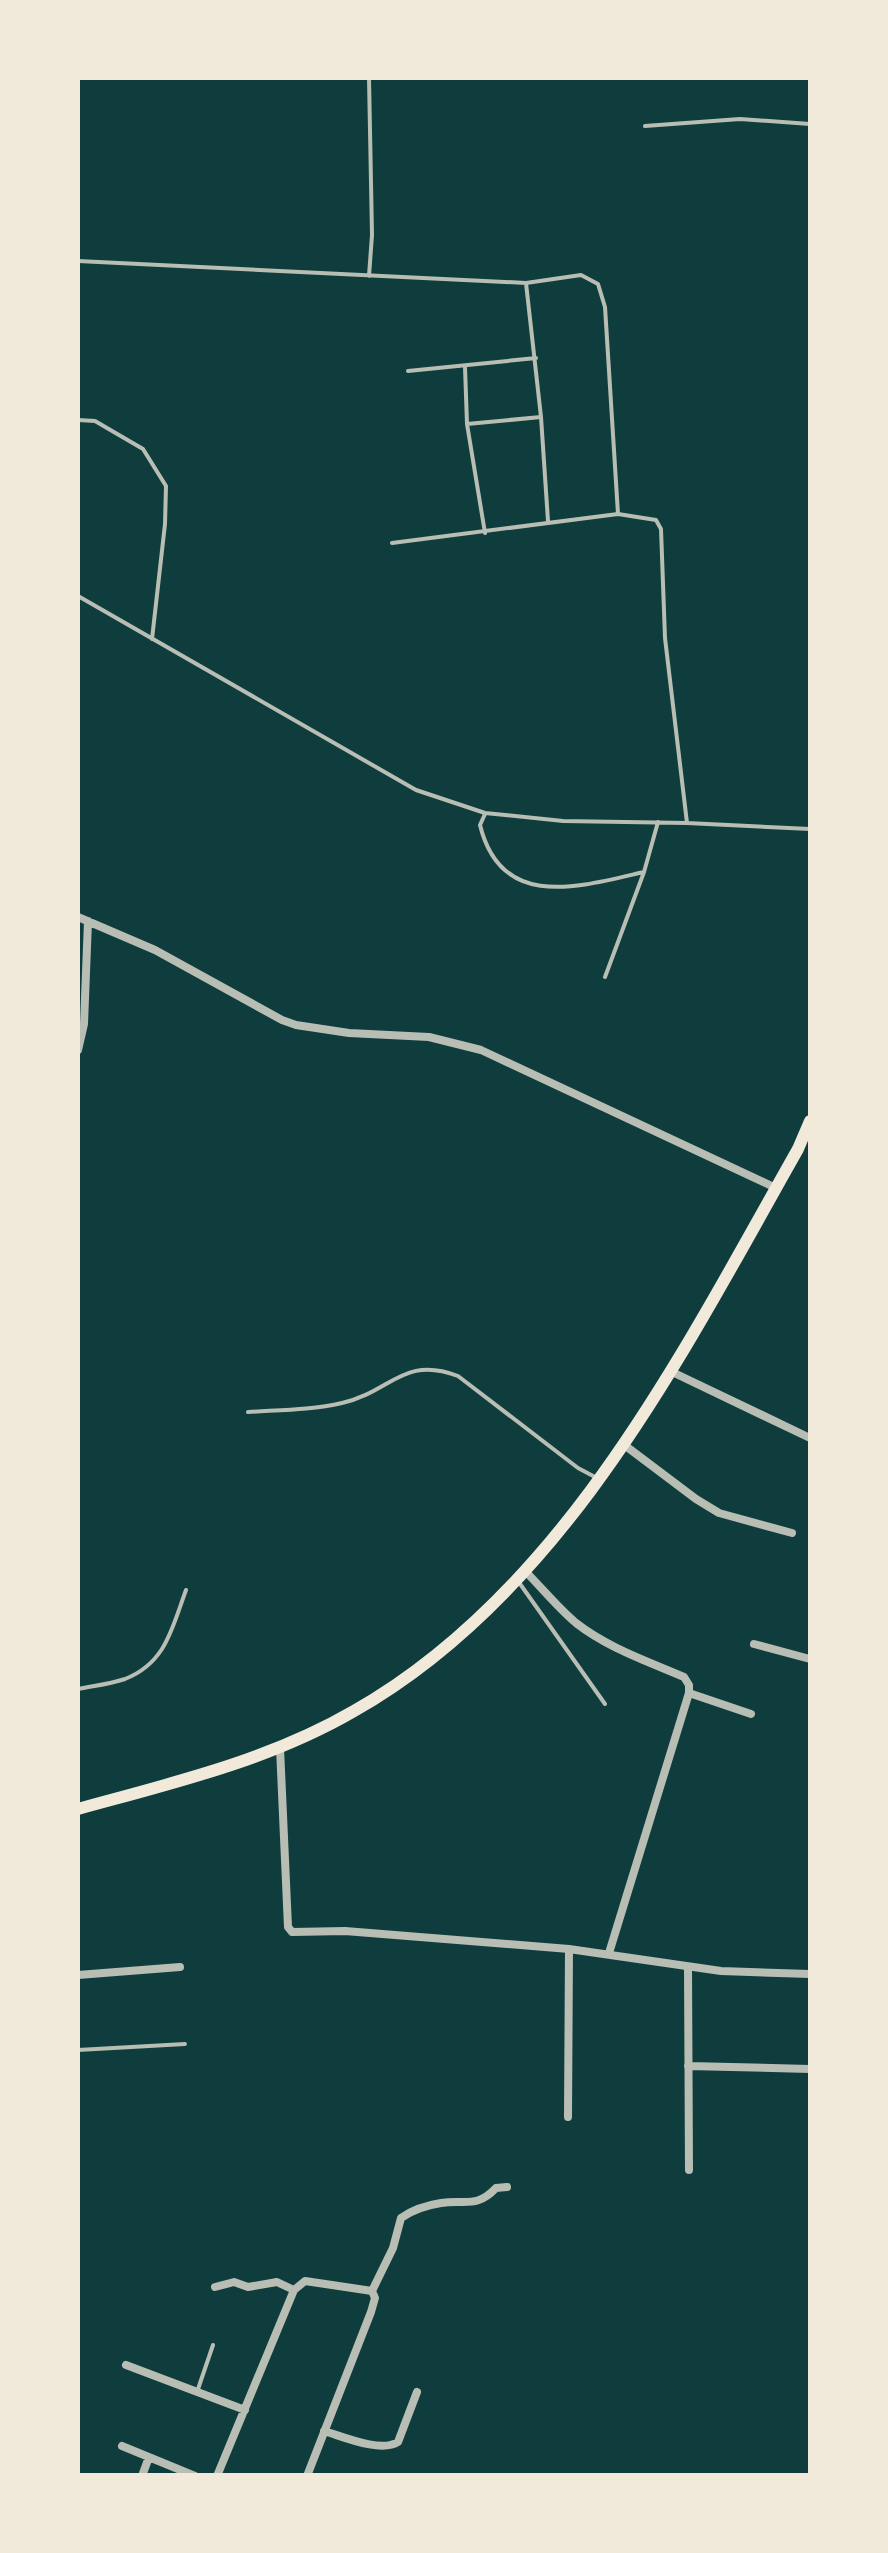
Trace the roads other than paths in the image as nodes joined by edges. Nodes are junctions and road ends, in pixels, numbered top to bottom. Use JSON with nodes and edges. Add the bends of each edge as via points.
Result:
{"nodes":[{"id":1,"x":368,"y":78,"type":"edge"},
{"id":2,"x":810,"y":124,"type":"edge"},
{"id":3,"x":644,"y":126,"type":"dead end"},
{"id":4,"x":78,"y":261,"type":"edge"},
{"id":5,"x":369,"y":276,"type":"junction"},
{"id":6,"x":526,"y":283,"type":"junction"},
{"id":7,"x":536,"y":358,"type":"junction"},
{"id":8,"x":464,"y":367,"type":"junction"},
{"id":9,"x":408,"y":371,"type":"dead end"},
{"id":10,"x":542,"y":418,"type":"junction"},
{"id":11,"x":78,"y":420,"type":"edge"},
{"id":12,"x":467,"y":424,"type":"junction"},
{"id":13,"x":618,"y":514,"type":"junction"},
{"id":14,"x":548,"y":522,"type":"junction"},
{"id":15,"x":485,"y":533,"type":"junction"},
{"id":16,"x":392,"y":543,"type":"dead end"},
{"id":17,"x":78,"y":596,"type":"edge"},
{"id":18,"x":152,"y":638,"type":"junction"},
{"id":19,"x":485,"y":813,"type":"junction"},
{"id":20,"x":658,"y":822,"type":"junction"},
{"id":21,"x":687,"y":823,"type":"junction"},
{"id":22,"x":810,"y":829,"type":"edge"},
{"id":23,"x":644,"y":872,"type":"junction"},
{"id":24,"x":78,"y":916,"type":"edge"},
{"id":25,"x":88,"y":921,"type":"junction"},
{"id":26,"x":605,"y":977,"type":"dead end"},
{"id":27,"x":78,"y":1050,"type":"edge"},
{"id":28,"x":810,"y":1122,"type":"edge"},
{"id":29,"x":804,"y":1152,"type":"edge"},
{"id":30,"x":776,"y":1188,"type":"junction"},
{"id":31,"x":670,"y":1372,"type":"junction"},
{"id":32,"x":248,"y":1412,"type":"dead end"},
{"id":33,"x":810,"y":1438,"type":"edge"},
{"id":34,"x":623,"y":1444,"type":"junction"},
{"id":35,"x":600,"y":1480,"type":"junction"},
{"id":36,"x":792,"y":1534,"type":"dead end"},
{"id":37,"x":521,"y":1576,"type":"junction"},
{"id":38,"x":186,"y":1590,"type":"dead end"},
{"id":39,"x":754,"y":1644,"type":"dead end"},
{"id":40,"x":810,"y":1659,"type":"edge"},
{"id":41,"x":78,"y":1689,"type":"edge"},
{"id":42,"x":689,"y":1693,"type":"junction"},
{"id":43,"x":605,"y":1704,"type":"dead end"},
{"id":44,"x":751,"y":1714,"type":"dead end"},
{"id":45,"x":280,"y":1748,"type":"junction"},
{"id":46,"x":78,"y":1810,"type":"edge"},
{"id":47,"x":569,"y":1948,"type":"junction"},
{"id":48,"x":609,"y":1954,"type":"junction"},
{"id":49,"x":180,"y":1966,"type":"dead end"},
{"id":50,"x":688,"y":1966,"type":"junction"},
{"id":51,"x":810,"y":1974,"type":"edge"},
{"id":52,"x":78,"y":1975,"type":"edge"},
{"id":53,"x":185,"y":2044,"type":"dead end"},
{"id":54,"x":78,"y":2050,"type":"edge"},
{"id":55,"x":688,"y":2066,"type":"junction"},
{"id":56,"x":810,"y":2069,"type":"edge"},
{"id":57,"x":568,"y":2117,"type":"dead end"},
{"id":58,"x":689,"y":2170,"type":"dead end"},
{"id":59,"x":507,"y":2188,"type":"dead end"},
{"id":60,"x":215,"y":2287,"type":"dead end"},
{"id":61,"x":294,"y":2290,"type":"junction"},
{"id":62,"x":372,"y":2290,"type":"junction"},
{"id":63,"x":213,"y":2345,"type":"dead end"},
{"id":64,"x":126,"y":2365,"type":"dead end"},
{"id":65,"x":196,"y":2392,"type":"junction"},
{"id":66,"x":416,"y":2392,"type":"dead end"},
{"id":67,"x":245,"y":2410,"type":"junction"},
{"id":68,"x":324,"y":2432,"type":"junction"},
{"id":69,"x":122,"y":2446,"type":"dead end"},
{"id":70,"x":149,"y":2458,"type":"junction"},
{"id":71,"x":142,"y":2476,"type":"edge"},
{"id":72,"x":195,"y":2476,"type":"edge"},
{"id":73,"x":218,"y":2476,"type":"edge"},
{"id":74,"x":306,"y":2476,"type":"edge"}],
"edges":[{"from":1,"to":5,"type":"lane"},
{"from":2,"to":3,"type":"lane","via":[[740,119]]},
{"from":4,"to":5,"type":"lane"},
{"from":5,"to":6,"type":"lane"},
{"from":6,"to":7,"type":"lane"},
{"from":6,"to":13,"type":"lane","via":[[581,275],[598,284],[606,307]]},
{"from":7,"to":8,"type":"lane"},
{"from":7,"to":10,"type":"lane"},
{"from":8,"to":9,"type":"lane"},
{"from":8,"to":12,"type":"lane"},
{"from":10,"to":12,"type":"lane"},
{"from":10,"to":14,"type":"lane"},
{"from":11,"to":18,"type":"lane","via":[[95,421],[143,449],[166,486]]},
{"from":12,"to":15,"type":"lane"},
{"from":13,"to":14,"type":"lane"},
{"from":13,"to":21,"type":"lane","via":[[656,520],[661,529],[665,638]]},
{"from":14,"to":15,"type":"lane"},
{"from":15,"to":16,"type":"lane"},
{"from":17,"to":18,"type":"lane"},
{"from":18,"to":19,"type":"lane","via":[[416,790]]},
{"from":19,"to":20,"type":"lane"},
{"from":19,"to":23,"type":"lane","via":[[480,824],[487,849],[513,878],[536,886],[588,885]]},
{"from":20,"to":21,"type":"lane"},
{"from":20,"to":23,"type":"lane"},
{"from":21,"to":22,"type":"lane"},
{"from":23,"to":26,"type":"lane"},
{"from":24,"to":25,"type":"street"},
{"from":25,"to":27,"type":"street"},
{"from":25,"to":30,"type":"street","via":[[282,1020],[349,1033],[429,1037],[481,1050]]},
{"from":28,"to":29,"type":"main road"},
{"from":29,"to":30,"type":"main road"},
{"from":30,"to":31,"type":"main road"},
{"from":31,"to":33,"type":"street"},
{"from":31,"to":34,"type":"main road"},
{"from":32,"to":35,"type":"lane","via":[[344,1402],[406,1372],[438,1368]]},
{"from":34,"to":35,"type":"main road"},
{"from":34,"to":36,"type":"street","via":[[719,1513]]},
{"from":35,"to":37,"type":"main road"},
{"from":37,"to":42,"type":"street","via":[[618,1649],[684,1676]]},
{"from":37,"to":43,"type":"lane"},
{"from":37,"to":45,"type":"main road","via":[[448,1648],[406,1678]]},
{"from":38,"to":41,"type":"lane","via":[[165,1648],[146,1668]]},
{"from":39,"to":40,"type":"street"},
{"from":42,"to":44,"type":"street"},
{"from":42,"to":48,"type":"street"},
{"from":45,"to":46,"type":"main road"},
{"from":45,"to":47,"type":"street","via":[[292,1932]]},
{"from":47,"to":48,"type":"street"},
{"from":47,"to":57,"type":"street"},
{"from":48,"to":50,"type":"street"},
{"from":49,"to":52,"type":"street"},
{"from":50,"to":51,"type":"street"},
{"from":50,"to":55,"type":"street"},
{"from":53,"to":54,"type":"lane"},
{"from":55,"to":56,"type":"street"},
{"from":55,"to":58,"type":"street"},
{"from":59,"to":62,"type":"street","via":[[401,2218]]},
{"from":60,"to":61,"type":"street","via":[[276,2282]]},
{"from":61,"to":62,"type":"street","via":[[304,2281]]},
{"from":61,"to":67,"type":"street"},
{"from":62,"to":68,"type":"street","via":[[372,2312]]},
{"from":63,"to":65,"type":"lane"},
{"from":64,"to":65,"type":"street"},
{"from":65,"to":67,"type":"street"},
{"from":66,"to":68,"type":"street","via":[[391,2446]]},
{"from":67,"to":73,"type":"street"},
{"from":68,"to":74,"type":"street"},
{"from":69,"to":70,"type":"street"},
{"from":70,"to":71,"type":"street"},
{"from":70,"to":72,"type":"street"}]}
